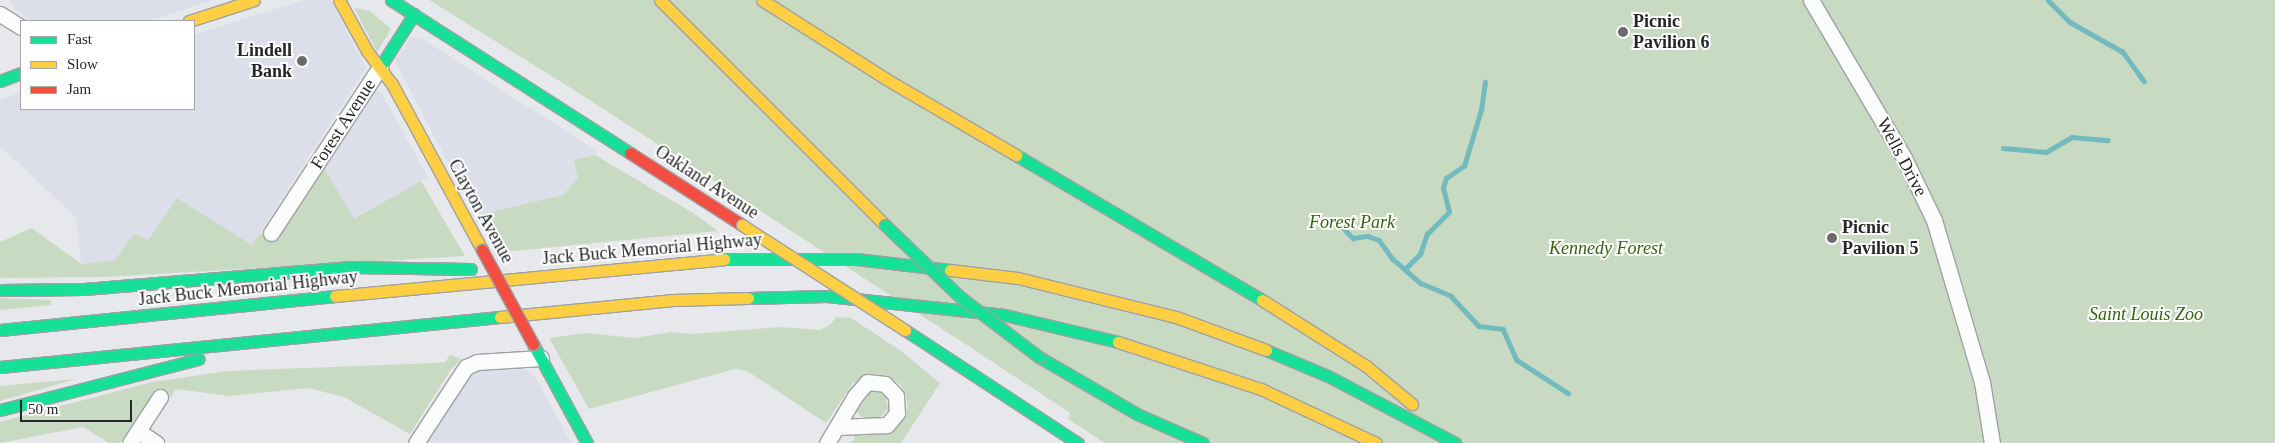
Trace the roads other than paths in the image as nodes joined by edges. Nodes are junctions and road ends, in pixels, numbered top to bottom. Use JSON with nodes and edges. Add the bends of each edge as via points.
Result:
{"nodes":[{"id":1,"x":254,"y":0,"type":"edge"},
{"id":2,"x":339,"y":0,"type":"edge"},
{"id":3,"x":391,"y":0,"type":"edge"},
{"id":4,"x":660,"y":0,"type":"edge"},
{"id":5,"x":762,"y":0,"type":"edge"},
{"id":6,"x":1811,"y":0,"type":"edge"},
{"id":7,"x":0,"y":14,"type":"edge"},
{"id":8,"x":414,"y":14,"type":"junction"},
{"id":9,"x":192,"y":20,"type":"edge"},
{"id":10,"x":20,"y":26,"type":"edge"},
{"id":11,"x":380,"y":67,"type":"junction"},
{"id":12,"x":20,"y":73,"type":"edge"},
{"id":13,"x":0,"y":81,"type":"edge"},
{"id":14,"x":271,"y":233,"type":"dead end"},
{"id":15,"x":558,"y":274,"type":"junction"},
{"id":16,"x":0,"y":290,"type":"edge"},
{"id":17,"x":0,"y":330,"type":"edge"},
{"id":18,"x":243,"y":342,"type":"junction"},
{"id":19,"x":541,"y":358,"type":"junction"},
{"id":20,"x":0,"y":367,"type":"edge"},
{"id":21,"x":160,"y":397,"type":"dead end"},
{"id":22,"x":0,"y":410,"type":"edge"},
{"id":23,"x":837,"y":427,"type":"dead end"},
{"id":24,"x":134,"y":437,"type":"edge"},
{"id":25,"x":156,"y":443,"type":"edge"},
{"id":26,"x":416,"y":443,"type":"edge"},
{"id":27,"x":587,"y":443,"type":"edge"},
{"id":28,"x":827,"y":443,"type":"edge"},
{"id":29,"x":1078,"y":443,"type":"edge"},
{"id":30,"x":1202,"y":443,"type":"edge"},
{"id":31,"x":1376,"y":443,"type":"edge"},
{"id":32,"x":1455,"y":443,"type":"edge"},
{"id":33,"x":1460,"y":443,"type":"edge"},
{"id":34,"x":1992,"y":443,"type":"edge"}],
"edges":[{"from":1,"to":9,"type":"main road"},
{"from":2,"to":11,"type":"main road","name":"Clayton Avenue","via":[[367,51]]},
{"from":3,"to":8,"type":"main road","name":"Oakland Avenue"},
{"from":4,"to":30,"type":"main road","bridge":true,"via":[[960,297],[1039,357],[1137,414]]},
{"from":5,"to":33,"type":"main road","via":[[886,79],[1280,310],[1366,366]]},
{"from":6,"to":34,"type":"street","name":"Wells Drive","via":[[1904,158],[1934,220],[1982,382]]},
{"from":7,"to":10,"type":"street"},
{"from":8,"to":11,"type":"main road","name":"Forest Avenue"},
{"from":8,"to":29,"type":"main road","name":"Oakland Avenue","bridge":true},
{"from":11,"to":14,"type":"street","name":"Forest Avenue"},
{"from":11,"to":19,"type":"main road","name":"Clayton Avenue","bridge":true},
{"from":12,"to":13,"type":"main road"},
{"from":15,"to":16,"type":"main road","via":[[351,267],[84,289]]},
{"from":15,"to":17,"type":"main road","name":"Jack Buck Memorial Highway"},
{"from":15,"to":32,"type":"main road","name":"Jack Buck Memorial Highway","via":[[692,260],[806,256],[903,263],[1018,278],[1141,307],[1278,354],[1376,399]]},
{"from":18,"to":20,"type":"main road"},
{"from":18,"to":22,"type":"main road","via":[[161,370]]},
{"from":18,"to":31,"type":"main road","via":[[728,297],[827,296],[906,302],[1005,315],[1158,353],[1262,389]]},
{"from":19,"to":26,"type":"street","via":[[477,362],[466,367]]},
{"from":19,"to":27,"type":"main road","name":"Clayton Avenue"},
{"from":21,"to":24,"type":"street"},
{"from":23,"to":28,"type":"street"},
{"from":24,"to":25,"type":"street"}]}
